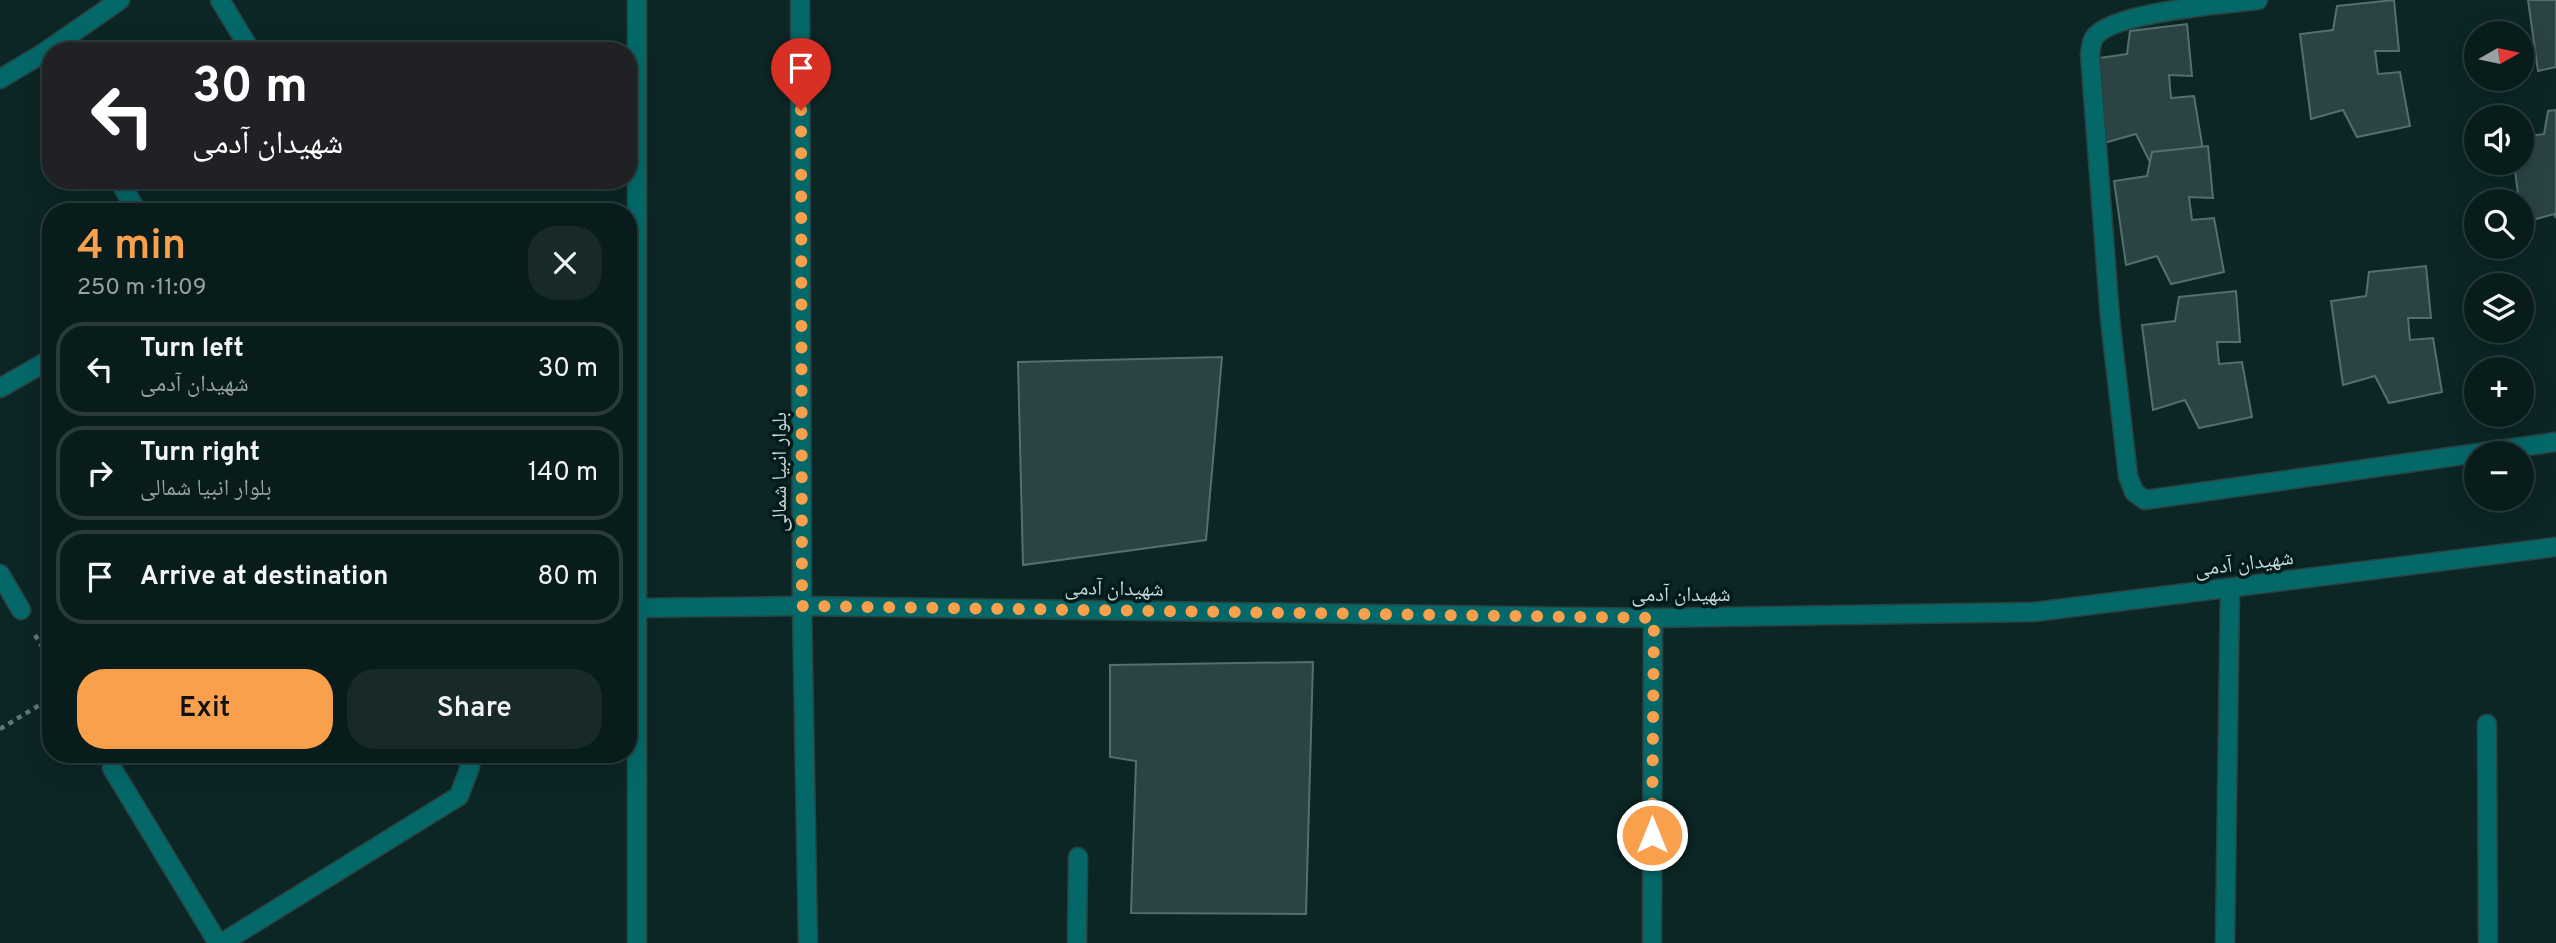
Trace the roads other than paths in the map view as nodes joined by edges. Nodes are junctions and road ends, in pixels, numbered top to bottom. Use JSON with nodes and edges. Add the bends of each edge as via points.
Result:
{"nodes":[{"id":1,"x":120,"y":0,"type":"edge"},
{"id":2,"x":220,"y":0,"type":"edge"},
{"id":3,"x":638,"y":0,"type":"edge"},
{"id":4,"x":800,"y":0,"type":"edge"},
{"id":5,"x":2258,"y":0,"type":"edge"},
{"id":6,"x":68,"y":42,"type":"edge"},
{"id":7,"x":246,"y":42,"type":"edge"},
{"id":8,"x":42,"y":61,"type":"edge"},
{"id":9,"x":0,"y":79,"type":"edge"},
{"id":10,"x":637,"y":203,"type":"edge"},
{"id":11,"x":42,"y":364,"type":"edge"},
{"id":12,"x":0,"y":388,"type":"edge"},
{"id":13,"x":2556,"y":442,"type":"edge"},
{"id":14,"x":2556,"y":547,"type":"edge"},
{"id":15,"x":0,"y":574,"type":"edge"},
{"id":16,"x":2230,"y":588,"type":"junction"},
{"id":17,"x":802,"y":606,"type":"junction"},
{"id":18,"x":637,"y":608,"type":"edge"},
{"id":19,"x":21,"y":610,"type":"dead end"},
{"id":20,"x":1654,"y":618,"type":"junction"},
{"id":21,"x":637,"y":667,"type":"edge"},
{"id":22,"x":2487,"y":724,"type":"dead end"},
{"id":23,"x":469,"y":763,"type":"edge"},
{"id":24,"x":112,"y":768,"type":"dead end"},
{"id":25,"x":1078,"y":857,"type":"dead end"},
{"id":26,"x":220,"y":943,"type":"edge"},
{"id":27,"x":636,"y":943,"type":"edge"},
{"id":28,"x":808,"y":943,"type":"edge"},
{"id":29,"x":1077,"y":943,"type":"edge"},
{"id":30,"x":1652,"y":943,"type":"edge"},
{"id":31,"x":2225,"y":943,"type":"edge"},
{"id":32,"x":2488,"y":943,"type":"edge"}],
"edges":[{"from":1,"to":6,"type":"street"},
{"from":2,"to":7,"type":"street"},
{"from":3,"to":10,"type":"street"},
{"from":4,"to":17,"type":"street","name":"بلوار انبیا شمالی"},
{"from":5,"to":13,"type":"street","via":[[2116,23],[2094,39],[2090,54],[2110,318],[2128,476],[2134,492],[2145,500]]},
{"from":8,"to":9,"type":"street"},
{"from":11,"to":12,"type":"street"},
{"from":14,"to":16,"type":"street","name":"شهیدان آدمی"},
{"from":15,"to":19,"type":"street"},
{"from":16,"to":20,"type":"street","name":"شهیدان آدمی","via":[[2034,612]]},
{"from":16,"to":31,"type":"street"},
{"from":17,"to":18,"type":"street","name":"شهیدان آدمی"},
{"from":17,"to":20,"type":"street","name":"شهیدان آدمی"},
{"from":17,"to":28,"type":"street","name":"بلوار انبیا شمالی"},
{"from":20,"to":30,"type":"street"},
{"from":21,"to":27,"type":"street"},
{"from":22,"to":32,"type":"street"},
{"from":23,"to":26,"type":"street","via":[[459,796]]},
{"from":24,"to":26,"type":"street"},
{"from":25,"to":29,"type":"street"}]}
